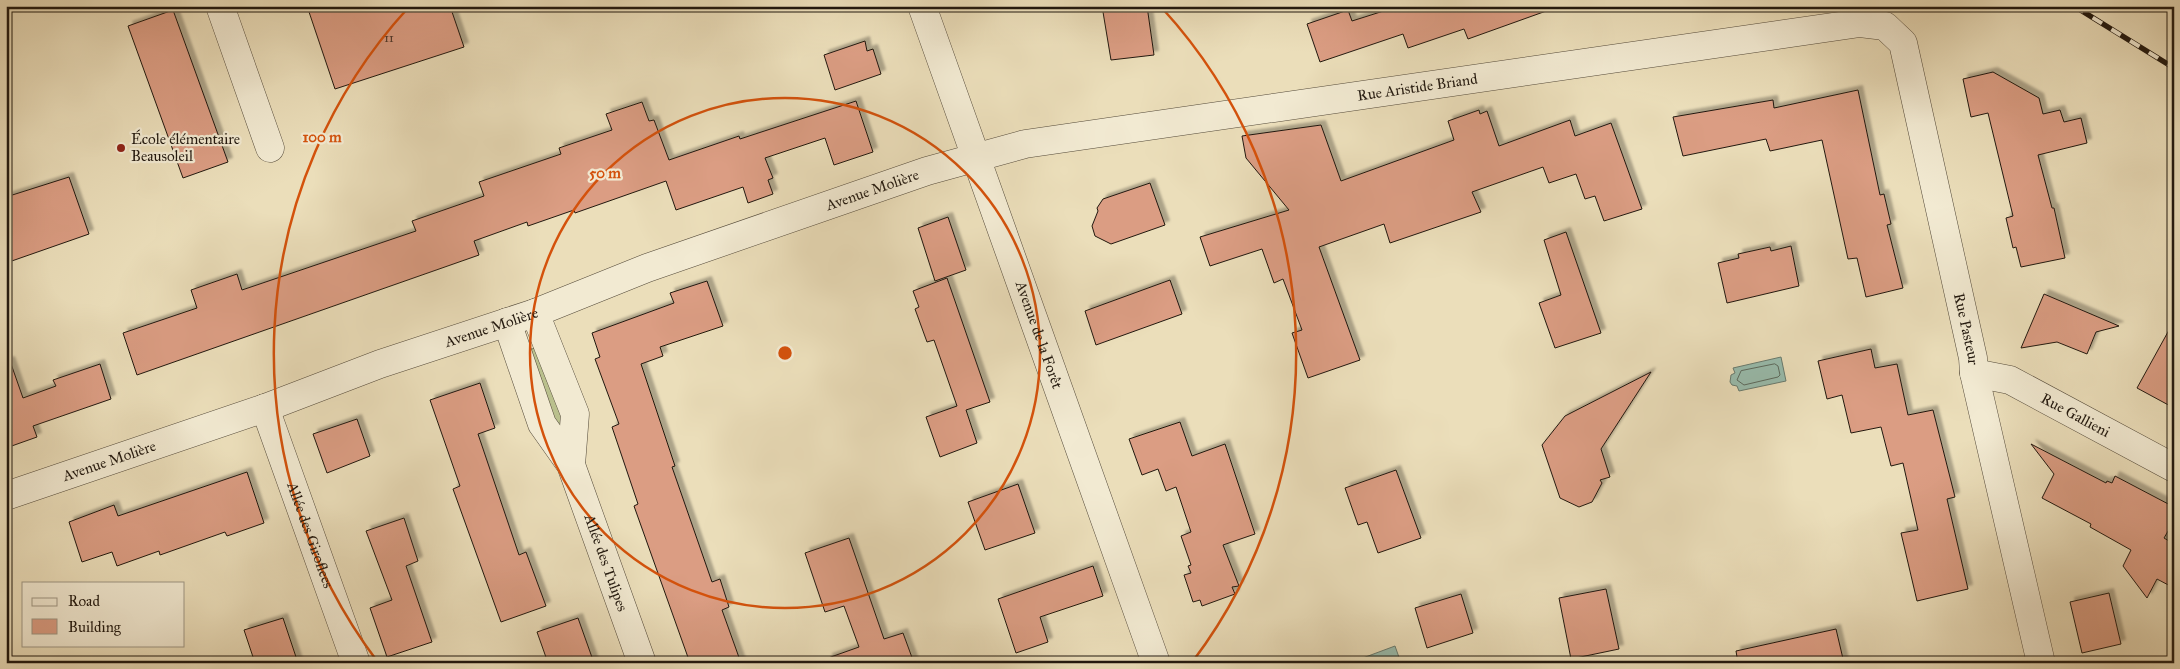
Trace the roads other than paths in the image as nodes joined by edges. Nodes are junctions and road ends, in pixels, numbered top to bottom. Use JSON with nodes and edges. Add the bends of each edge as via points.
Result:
{"nodes":[{"id":1,"x":220,"y":6,"type":"edge"},
{"id":2,"x":922,"y":6,"type":"edge"},
{"id":3,"x":1860,"y":23,"type":"joint"},
{"id":4,"x":270,"y":148,"type":"dead end"},
{"id":5,"x":976,"y":158,"type":"junction"},
{"id":6,"x":535,"y":312,"type":"junction"},
{"id":7,"x":507,"y":322,"type":"junction"},
{"id":8,"x":1974,"y":373,"type":"junction"},
{"id":9,"x":265,"y":408,"type":"junction"},
{"id":10,"x":571,"y":465,"type":"junction"},
{"id":11,"x":2174,"y":468,"type":"edge"},
{"id":12,"x":6,"y":496,"type":"edge"},
{"id":13,"x":356,"y":663,"type":"edge"},
{"id":14,"x":642,"y":663,"type":"edge"},
{"id":15,"x":1156,"y":663,"type":"edge"},
{"id":16,"x":2041,"y":663,"type":"edge"}],
"edges":[{"from":1,"to":4,"type":"street"},
{"from":2,"to":5,"type":"street","name":"Avenue de la Forêt"},
{"from":3,"to":5,"type":"street","name":"Rue Aristide Briand","via":[[1025,144]]},
{"from":3,"to":8,"type":"street","name":"Rue Pasteur","via":[[1885,26],[1903,42]]},
{"from":5,"to":6,"type":"street","name":"Avenue Molière","via":[[927,170],[647,268]]},
{"from":5,"to":15,"type":"street","name":"Avenue de la Forêt"},
{"from":6,"to":7,"type":"street","name":"Avenue Molière"},
{"from":6,"to":10,"type":"street","name":"Allée des Tulipes","via":[[575,414]]},
{"from":7,"to":9,"type":"street","name":"Avenue Molière","via":[[380,364]]},
{"from":7,"to":10,"type":"street","name":"Allée des Tulipes","via":[[542,424]]},
{"from":8,"to":11,"type":"street","name":"Rue Gallieni","via":[[2010,380]]},
{"from":8,"to":16,"type":"street","name":"Rue Pasteur"},
{"from":9,"to":12,"type":"street","name":"Avenue Molière"},
{"from":9,"to":13,"type":"street","name":"Allée des Giroflees"},
{"from":10,"to":14,"type":"street","name":"Allée des Tulipes"}]}
